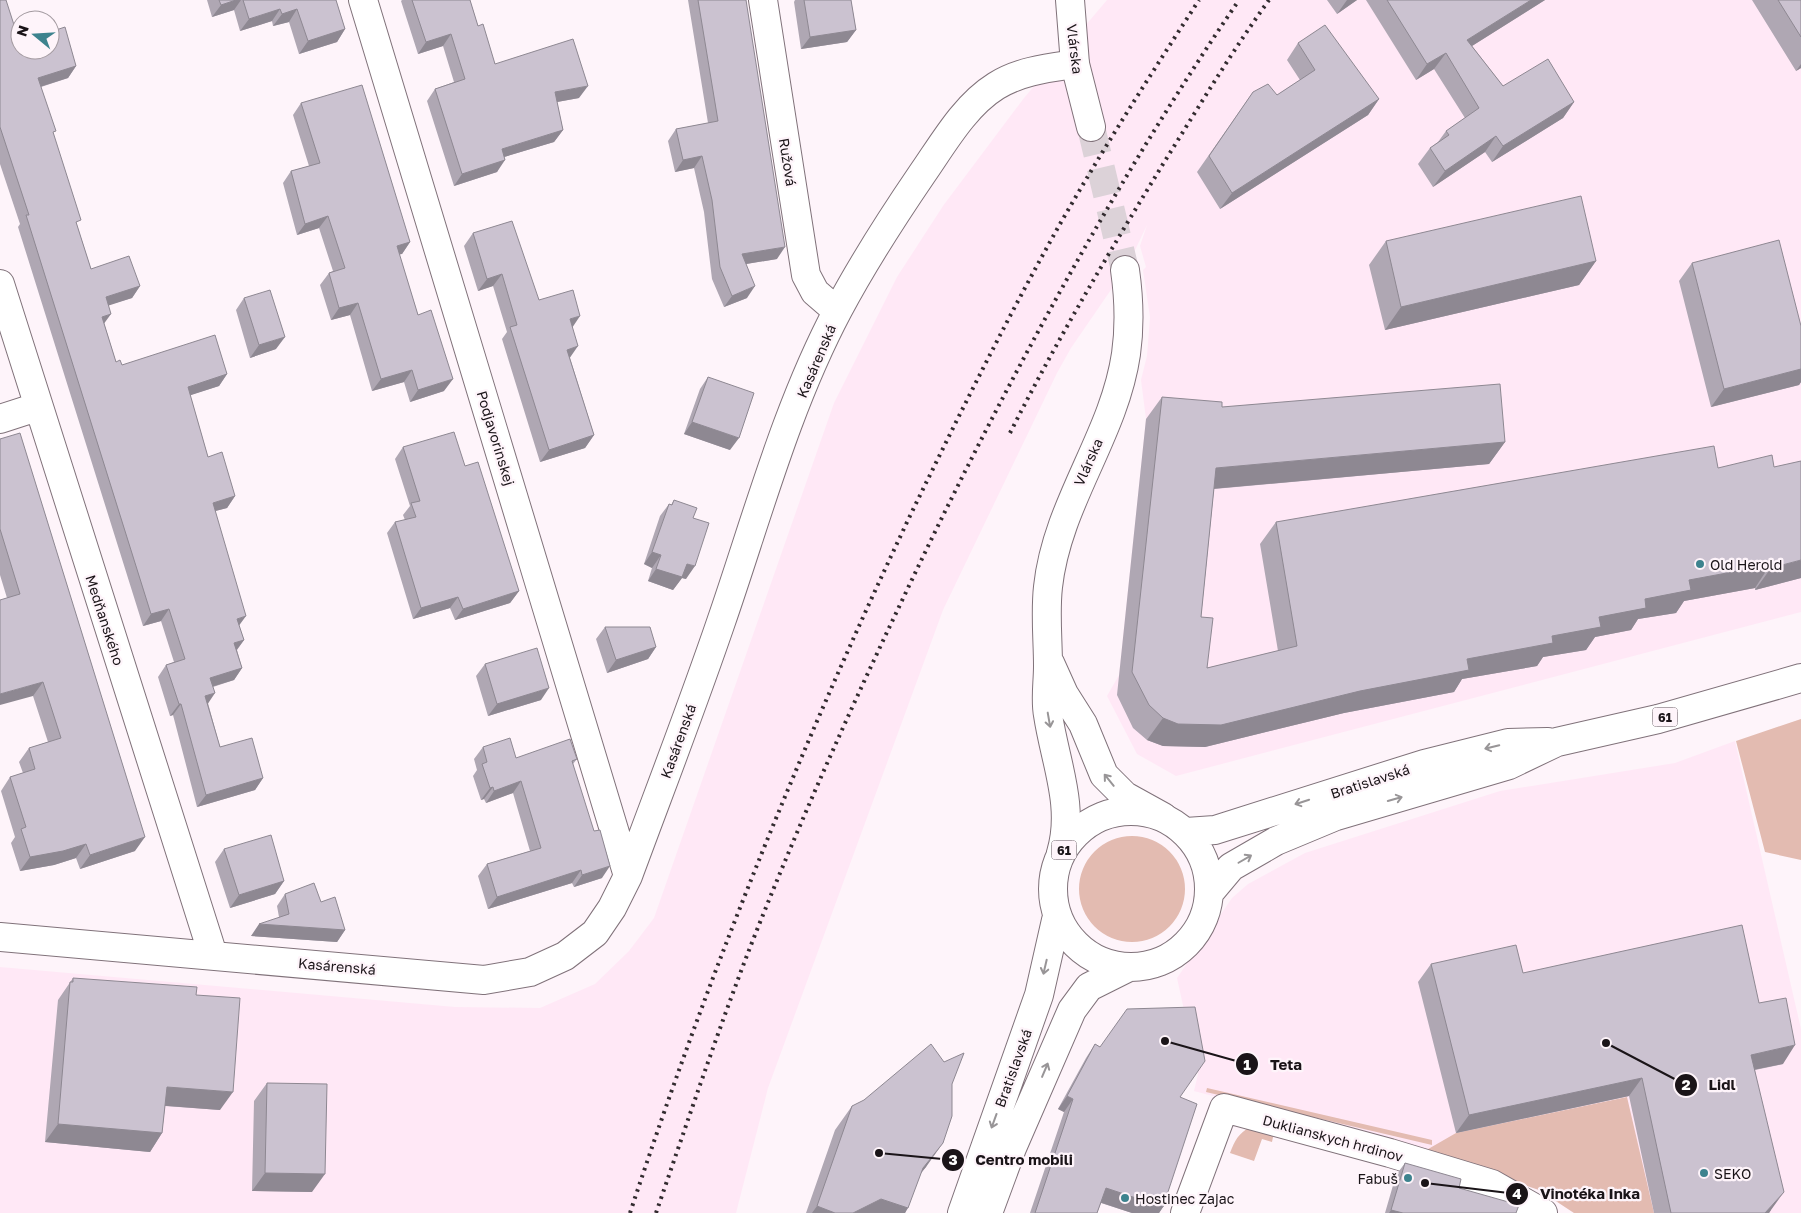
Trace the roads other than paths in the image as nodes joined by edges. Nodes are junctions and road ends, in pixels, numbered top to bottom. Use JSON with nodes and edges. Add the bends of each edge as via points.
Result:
{"nodes":[{"id":1,"x":363,"y":0,"type":"edge"},
{"id":2,"x":763,"y":0,"type":"edge"},
{"id":3,"x":1070,"y":0,"type":"edge"},
{"id":4,"x":1075,"y":64,"type":"junction"},
{"id":5,"x":1091,"y":128,"type":"tunnel mouth"},
{"id":6,"x":1125,"y":270,"type":"tunnel mouth"},
{"id":7,"x":0,"y":284,"type":"edge"},
{"id":8,"x":837,"y":312,"type":"junction"},
{"id":9,"x":38,"y":408,"type":"junction"},
{"id":10,"x":0,"y":419,"type":"edge"},
{"id":11,"x":1048,"y":654,"type":"junction"},
{"id":12,"x":1801,"y":678,"type":"edge"},
{"id":13,"x":1557,"y":742,"type":"junction"},
{"id":14,"x":1163,"y":817,"type":"junction"},
{"id":15,"x":1186,"y":832,"type":"junction"},
{"id":16,"x":1062,"y":853,"type":"junction"},
{"id":17,"x":628,"y":876,"type":"junction"},
{"id":18,"x":1210,"y":892,"type":"junction"},
{"id":19,"x":1056,"y":920,"type":"junction"},
{"id":20,"x":0,"y":937,"type":"edge"},
{"id":21,"x":213,"y":955,"type":"junction"},
{"id":22,"x":1127,"y":968,"type":"junction"},
{"id":23,"x":962,"y":1213,"type":"edge"},
{"id":24,"x":988,"y":1213,"type":"edge"},
{"id":25,"x":1185,"y":1213,"type":"edge"},
{"id":26,"x":1543,"y":1213,"type":"edge"}],
"edges":[{"from":1,"to":17,"type":"street","name":"Podjavorinskej"},
{"from":2,"to":8,"type":"street","name":"Ružová","via":[[806,275],[815,292]]},
{"from":3,"to":4,"type":"street","name":"Vlárska"},
{"from":4,"to":5,"type":"street","name":"Vlárska"},
{"from":4,"to":8,"type":"street","name":"Kasárenská","via":[[1023,74],[996,86],[975,104],[953,129],[910,191]]},
{"from":6,"to":11,"type":"street","name":"Vlárska","via":[[1128,309],[1126,354],[1113,402],[1057,540],[1048,586]]},
{"from":7,"to":9,"type":"street","name":"Medňanského"},
{"from":8,"to":17,"type":"street","name":"Kasárenská","via":[[785,434],[720,625]]},
{"from":9,"to":10,"type":"street"},
{"from":9,"to":21,"type":"street","name":"Medňanského"},
{"from":14,"to":11,"type":"street","name":"Vlárska","one_way":true,"via":[[1138,806],[1104,775],[1083,724],[1057,680]]},
{"from":11,"to":16,"type":"street","name":"Vlárska","one_way":true,"via":[[1048,715],[1065,795],[1066,837]]},
{"from":12,"to":13,"type":"street","name":"Bratislavská","number":"61","via":[[1658,719]]},
{"from":13,"to":15,"type":"street","name":"Bratislavská","number":"61","one_way":true,"via":[[1508,743],[1424,764],[1214,830]]},
{"from":18,"to":13,"type":"street","name":"Bratislavská","number":"61","one_way":true,"via":[[1231,867],[1276,841],[1336,816],[1509,765]]},
{"from":14,"to":15,"type":"street","name":"Bratislavská","number":"61"},
{"from":14,"to":16,"type":"street","name":"Bratislavská","number":"61","via":[[1136,810],[1114,812],[1092,821],[1071,839]]},
{"from":15,"to":18,"type":"street","name":"Bratislavská","number":"61","via":[[1206,865]]},
{"from":16,"to":19,"type":"street","name":"Bratislavská","number":"61","via":[[1053,880]]},
{"from":17,"to":21,"type":"street","name":"Kasárenská","via":[[595,933],[565,956],[530,972],[484,980]]},
{"from":18,"to":22,"type":"street","name":"Bratislavská","number":"61","via":[[1199,930],[1181,950],[1154,965]]},
{"from":19,"to":22,"type":"street","name":"Bratislavská","number":"61","via":[[1076,946],[1098,961]]},
{"from":19,"to":23,"type":"street","name":"Bratislavská","number":"61","one_way":true,"via":[[1039,995]]},
{"from":20,"to":21,"type":"street","name":"Kasárenská"},
{"from":24,"to":22,"type":"street","name":"Bratislavská","number":"61","one_way":true,"via":[[1012,1148],[1072,1010],[1089,987]]},
{"from":25,"to":26,"type":"street","name":"Duklianskych hrdinov","via":[[1224,1108],[1492,1184]]}]}
